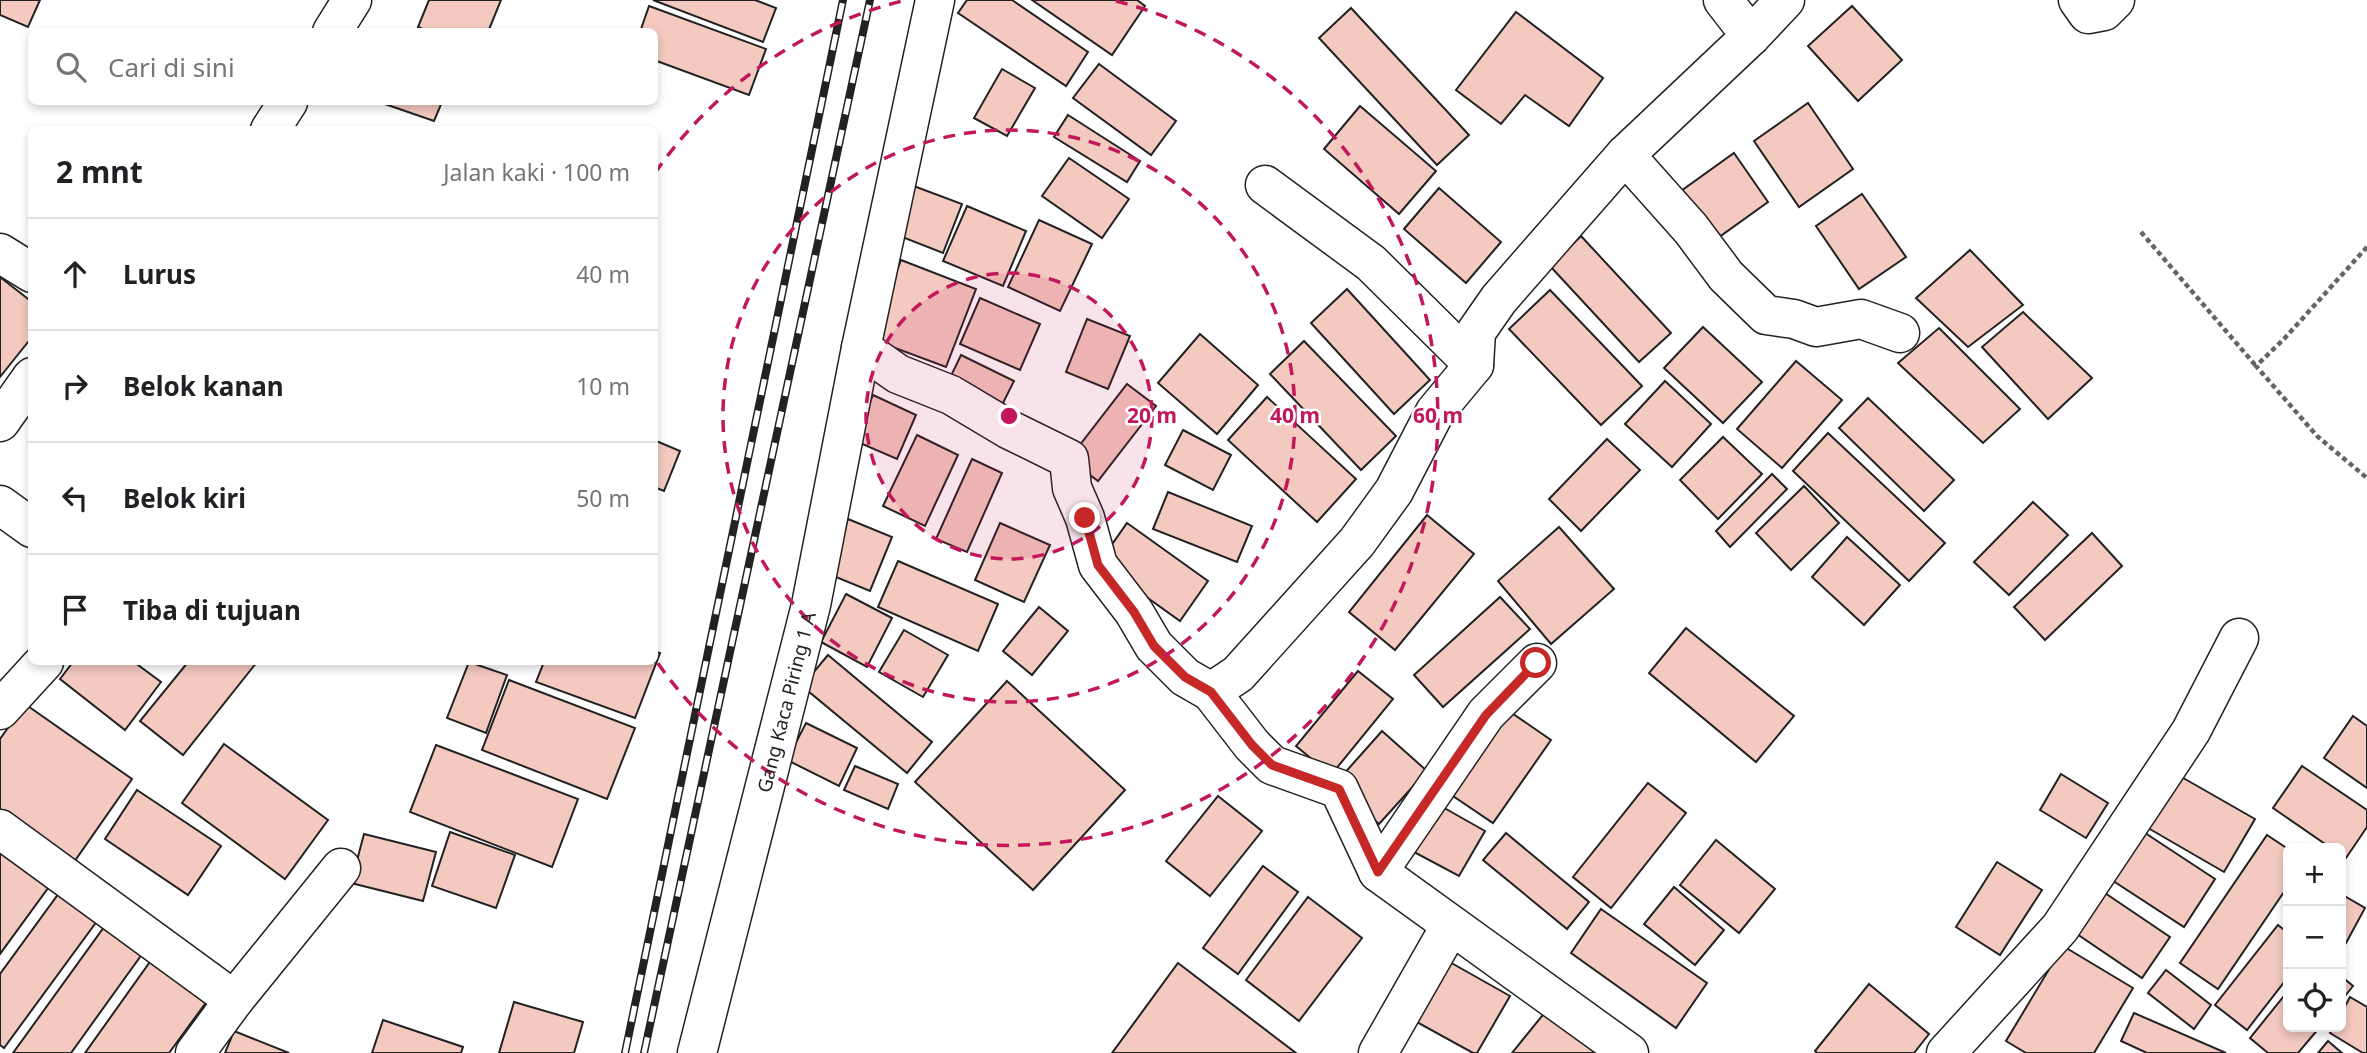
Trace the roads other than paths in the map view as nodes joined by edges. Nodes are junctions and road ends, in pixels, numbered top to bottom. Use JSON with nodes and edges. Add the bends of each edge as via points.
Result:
{"nodes":[{"id":1,"x":352,"y":0,"type":"edge"},
{"id":2,"x":936,"y":0,"type":"edge"},
{"id":3,"x":1723,"y":0,"type":"edge"},
{"id":4,"x":1785,"y":0,"type":"edge"},
{"id":5,"x":2078,"y":0,"type":"edge"},
{"id":6,"x":2115,"y":0,"type":"edge"},
{"id":7,"x":334,"y":28,"type":"edge"},
{"id":8,"x":1751,"y":36,"type":"junction"},
{"id":9,"x":286,"y":105,"type":"edge"},
{"id":10,"x":273,"y":126,"type":"edge"},
{"id":11,"x":1625,"y":155,"type":"junction"},
{"id":12,"x":1265,"y":185,"type":"dead end"},
{"id":13,"x":0,"y":253,"type":"edge"},
{"id":14,"x":28,"y":270,"type":"edge"},
{"id":15,"x":1900,"y":333,"type":"dead end"},
{"id":16,"x":861,"y":348,"type":"junction"},
{"id":17,"x":1474,"y":365,"type":"junction"},
{"id":18,"x":28,"y":383,"type":"edge"},
{"id":19,"x":0,"y":422,"type":"edge"},
{"id":20,"x":0,"y":505,"type":"edge"},
{"id":21,"x":28,"y":525,"type":"edge"},
{"id":22,"x":2239,"y":638,"type":"dead end"},
{"id":23,"x":1536,"y":663,"type":"dead end"},
{"id":24,"x":41,"y":665,"type":"edge"},
{"id":25,"x":1211,"y":692,"type":"junction"},
{"id":26,"x":0,"y":710,"type":"edge"},
{"id":27,"x":0,"y":829,"type":"edge"},
{"id":28,"x":341,"y":868,"type":"dead end"},
{"id":29,"x":1378,"y":872,"type":"junction"},
{"id":30,"x":1451,"y":925,"type":"junction"},
{"id":31,"x":234,"y":1000,"type":"junction"},
{"id":32,"x":195,"y":1053,"type":"edge"},
{"id":33,"x":697,"y":1053,"type":"edge"},
{"id":34,"x":1378,"y":1053,"type":"edge"},
{"id":35,"x":1629,"y":1053,"type":"edge"},
{"id":36,"x":1946,"y":1053,"type":"edge"}],
"edges":[{"from":1,"to":7,"type":"street"},
{"from":2,"to":16,"type":"street","name":"Gang Kaca Piring 1 A"},
{"from":3,"to":8,"type":"street"},
{"from":4,"to":8,"type":"street"},
{"from":5,"to":6,"type":"street","via":[[2088,14],[2104,11]]},
{"from":8,"to":11,"type":"street"},
{"from":9,"to":10,"type":"street"},
{"from":11,"to":15,"type":"street","via":[[1726,276],[1766,315],[1816,327],[1861,319]]},
{"from":11,"to":17,"type":"street","via":[[1499,299],[1476,332]]},
{"from":12,"to":17,"type":"street","via":[[1371,263]]},
{"from":13,"to":14,"type":"street"},
{"from":16,"to":25,"type":"street","via":[[898,374],[951,396],[1069,459],[1072,488],[1098,565],[1154,646],[1185,677]]},
{"from":16,"to":33,"type":"street","name":"Gang Kaca Piring 1 A","via":[[811,605]]},
{"from":17,"to":25,"type":"street","via":[[1435,412],[1394,491],[1357,542],[1238,674]]},
{"from":18,"to":19,"type":"street"},
{"from":20,"to":21,"type":"street"},
{"from":22,"to":36,"type":"street","via":[[2191,731],[2060,928]]},
{"from":23,"to":29,"type":"street","via":[[1486,715]]},
{"from":24,"to":26,"type":"street"},
{"from":25,"to":29,"type":"street","via":[[1272,765],[1339,789]]},
{"from":27,"to":31,"type":"street"},
{"from":28,"to":31,"type":"street"},
{"from":29,"to":30,"type":"street"},
{"from":30,"to":34,"type":"street"},
{"from":30,"to":35,"type":"street"},
{"from":31,"to":32,"type":"street"}]}
